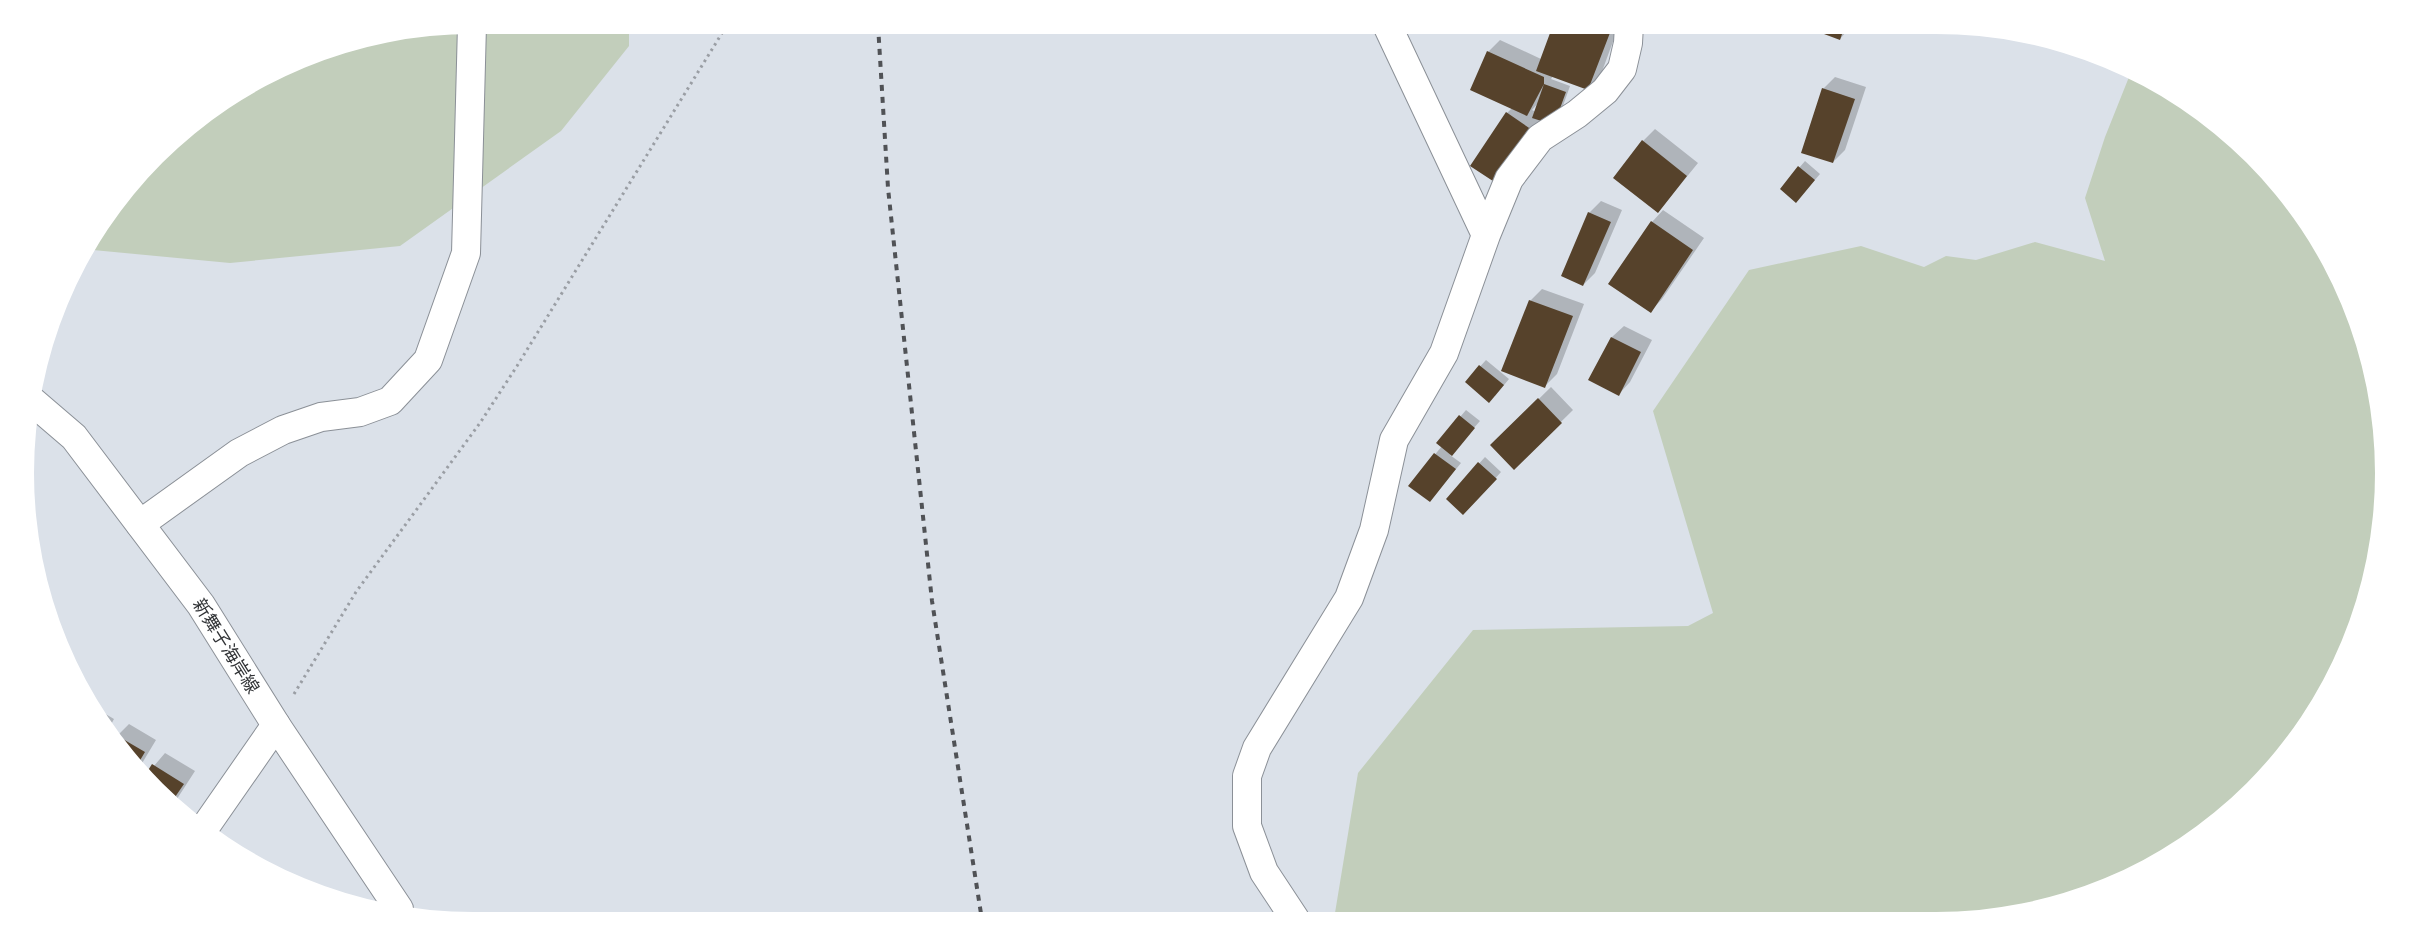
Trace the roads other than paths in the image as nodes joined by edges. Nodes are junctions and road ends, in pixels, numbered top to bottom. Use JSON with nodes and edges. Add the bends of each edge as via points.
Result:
{"nodes":[{"id":1,"x":472,"y":34,"type":"edge"},
{"id":2,"x":1391,"y":34,"type":"edge"},
{"id":3,"x":1628,"y":34,"type":"edge"},
{"id":4,"x":1486,"y":235,"type":"junction"},
{"id":5,"x":39,"y":407,"type":"edge"},
{"id":6,"x":140,"y":524,"type":"junction"},
{"id":7,"x":276,"y":725,"type":"junction"},
{"id":8,"x":208,"y":823,"type":"edge"},
{"id":9,"x":397,"y":905,"type":"edge"},
{"id":10,"x":1290,"y":912,"type":"edge"}],
"edges":[{"from":1,"to":6,"type":"street","via":[[466,253],[428,360],[390,401],[360,412],[321,417],[283,430],[240,453]]},
{"from":2,"to":4,"type":"street"},
{"from":3,"to":4,"type":"street","via":[[1622,69],[1605,92],[1540,138],[1509,179]]},
{"from":4,"to":10,"type":"street","via":[[1444,353],[1394,440],[1374,530],[1349,598],[1257,748],[1247,776],[1247,826],[1264,872]]},
{"from":5,"to":6,"type":"street","name":"新舞子海岸線","via":[[74,437]]},
{"from":6,"to":7,"type":"street","name":"新舞子海岸線","via":[[202,605]]},
{"from":7,"to":8,"type":"street"},
{"from":7,"to":9,"type":"street","name":"新舞子海岸線"}]}
